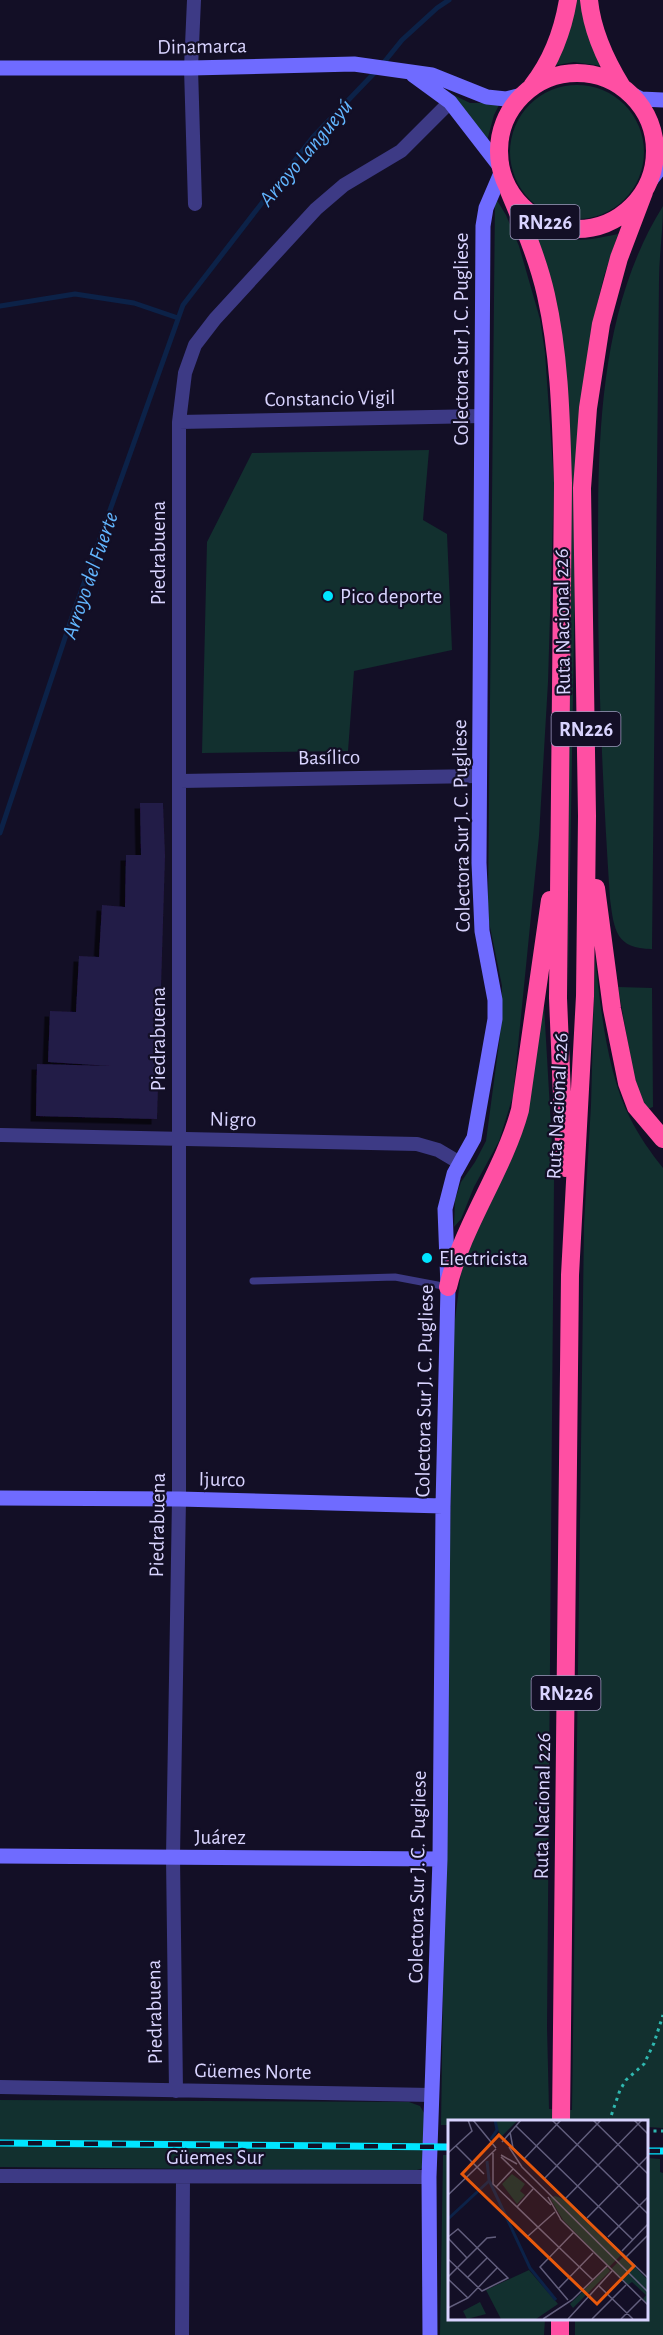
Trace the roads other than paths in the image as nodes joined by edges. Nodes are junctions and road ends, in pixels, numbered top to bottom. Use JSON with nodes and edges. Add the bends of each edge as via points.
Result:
{"nodes":[{"id":1,"x":194,"y":0,"type":"edge"},
{"id":2,"x":568,"y":0,"type":"edge"},
{"id":3,"x":589,"y":0,"type":"edge"},
{"id":4,"x":0,"y":68,"type":"edge"},
{"id":5,"x":191,"y":68,"type":"junction"},
{"id":6,"x":405,"y":70,"type":"junction"},
{"id":7,"x":626,"y":91,"type":"junction"},
{"id":8,"x":526,"y":92,"type":"junction"},
{"id":9,"x":663,"y":100,"type":"edge"},
{"id":10,"x":450,"y":102,"type":"junction"},
{"id":11,"x":663,"y":164,"type":"edge"},
{"id":12,"x":501,"y":171,"type":"junction"},
{"id":13,"x":646,"y":188,"type":"junction"},
{"id":14,"x":510,"y":191,"type":"junction"},
{"id":15,"x":195,"y":204,"type":"dead end"},
{"id":16,"x":482,"y":416,"type":"junction"},
{"id":17,"x":179,"y":422,"type":"junction"},
{"id":18,"x":479,"y":776,"type":"junction"},
{"id":19,"x":180,"y":781,"type":"junction"},
{"id":20,"x":587,"y":816,"type":"junction"},
{"id":21,"x":561,"y":818,"type":"junction"},
{"id":22,"x":1,"y":1135,"type":"edge"},
{"id":23,"x":179,"y":1138,"type":"junction"},
{"id":24,"x":663,"y":1138,"type":"edge"},
{"id":25,"x":460,"y":1163,"type":"junction"},
{"id":26,"x":570,"y":1275,"type":"junction"},
{"id":27,"x":253,"y":1281,"type":"dead end"},
{"id":28,"x":448,"y":1287,"type":"junction"},
{"id":29,"x":0,"y":1497,"type":"edge"},
{"id":30,"x":179,"y":1499,"type":"junction"},
{"id":31,"x":443,"y":1506,"type":"junction"},
{"id":32,"x":0,"y":1856,"type":"edge"},
{"id":33,"x":172,"y":1857,"type":"junction"},
{"id":34,"x":440,"y":1859,"type":"junction"},
{"id":35,"x":0,"y":2087,"type":"edge"},
{"id":36,"x":176,"y":2091,"type":"junction"},
{"id":37,"x":432,"y":2095,"type":"junction"},
{"id":38,"x":561,"y":2116,"type":"edge"},
{"id":39,"x":0,"y":2176,"type":"edge"},
{"id":40,"x":429,"y":2177,"type":"junction"},
{"id":41,"x":183,"y":2178,"type":"junction"},
{"id":42,"x":182,"y":2335,"type":"edge"},
{"id":43,"x":430,"y":2335,"type":"edge"}],
"edges":[{"from":1,"to":5,"type":"street"},
{"from":2,"to":8,"type":"highway","name":"Ruta Nacional 226","number":"RN226","via":[[553,48]]},
{"from":3,"to":7,"type":"highway","name":"Ruta Nacional 226","number":"RN226","via":[[596,32]]},
{"from":4,"to":5,"type":"main road","name":"Dinamarca"},
{"from":5,"to":6,"type":"main road","name":"Dinamarca","via":[[354,64]]},
{"from":5,"to":15,"type":"street"},
{"from":6,"to":8,"type":"main road","name":"Dinamarca","via":[[443,78],[487,97],[506,99]]},
{"from":6,"to":10,"type":"main road"},
{"from":7,"to":8,"type":"highway","name":"Ruta Nacional 226","number":"RN226","via":[[609,80],[576,73],[543,80]]},
{"from":7,"to":9,"type":"main road","via":[[641,99]]},
{"from":7,"to":13,"type":"highway","name":"Ruta Nacional 226","number":"RN226","via":[[649,120],[654,136],[654,161]]},
{"from":8,"to":12,"type":"highway","name":"Ruta Nacional 226","number":"RN226","via":[[512,107],[502,129]]},
{"from":10,"to":12,"type":"main road"},
{"from":10,"to":17,"type":"street","name":"Piedrabuena","via":[[401,151],[344,184],[316,209],[215,319],[195,345],[185,373]]},
{"from":11,"to":13,"type":"main road"},
{"from":12,"to":14,"type":"highway","name":"Ruta Nacional 226","number":"RN226"},
{"from":12,"to":16,"type":"main road","name":"Colectora Sur J. C. Pugliese","via":[[483,226]]},
{"from":13,"to":14,"type":"highway","name":"Ruta Nacional 226","number":"RN226","via":[[632,207],[615,219],[577,230],[538,219]]},
{"from":13,"to":20,"type":"highway","name":"Ruta Nacional 226","number":"RN226","via":[[609,290],[587,420],[582,488]]},
{"from":14,"to":21,"type":"highway","name":"Ruta Nacional 226","number":"RN226","via":[[546,295],[561,408]]},
{"from":16,"to":17,"type":"street","name":"Constancio Vigil"},
{"from":16,"to":18,"type":"main road","name":"Colectora Sur J. C. Pugliese"},
{"from":17,"to":19,"type":"street","name":"Piedrabuena"},
{"from":18,"to":19,"type":"street","name":"Basílico"},
{"from":18,"to":25,"type":"main road","name":"Colectora Sur J. C. Pugliese","via":[[480,910],[495,1019],[478,1125]]},
{"from":19,"to":23,"type":"street","name":"Piedrabuena"},
{"from":20,"to":24,"type":"highway","via":[[609,988],[627,1083],[636,1107]]},
{"from":20,"to":26,"type":"highway","name":"Ruta Nacional 226","number":"RN226","via":[[585,996]]},
{"from":21,"to":26,"type":"highway","name":"Ruta Nacional 226","number":"RN226","via":[[558,998]]},
{"from":21,"to":28,"type":"highway","via":[[520,1110],[511,1140],[458,1249]]},
{"from":22,"to":23,"type":"street","name":"Nigro"},
{"from":23,"to":25,"type":"street","name":"Nigro","via":[[417,1144]]},
{"from":23,"to":30,"type":"street","name":"Piedrabuena"},
{"from":25,"to":28,"type":"main road","name":"Colectora Sur J. C. Pugliese","via":[[449,1186],[445,1209]]},
{"from":26,"to":38,"type":"highway","name":"Ruta Nacional 226","number":"RN226"},
{"from":27,"to":28,"type":"lane","via":[[394,1277]]},
{"from":28,"to":31,"type":"main road","name":"Colectora Sur J. C. Pugliese"},
{"from":29,"to":30,"type":"main road","name":"Ijurco"},
{"from":30,"to":31,"type":"main road","name":"Ijurco"},
{"from":30,"to":33,"type":"street","name":"Piedrabuena"},
{"from":31,"to":34,"type":"main road","name":"Colectora Sur J. C. Pugliese"},
{"from":32,"to":33,"type":"main road","name":"Juárez"},
{"from":33,"to":34,"type":"main road","name":"Juárez"},
{"from":33,"to":36,"type":"street","name":"Piedrabuena"},
{"from":34,"to":37,"type":"main road","name":"Colectora Sur J. C. Pugliese"},
{"from":35,"to":36,"type":"street","name":"Güemes Norte"},
{"from":36,"to":37,"type":"street","name":"Güemes Norte"},
{"from":37,"to":40,"type":"main road","name":"Colectora Sur J. C. Pugliese"},
{"from":39,"to":41,"type":"street","name":"Güemes Sur"},
{"from":40,"to":41,"type":"street","name":"Güemes Sur"},
{"from":40,"to":43,"type":"main road","name":"Colectora Sur J. C. Pugliese"},
{"from":41,"to":42,"type":"street"}]}
